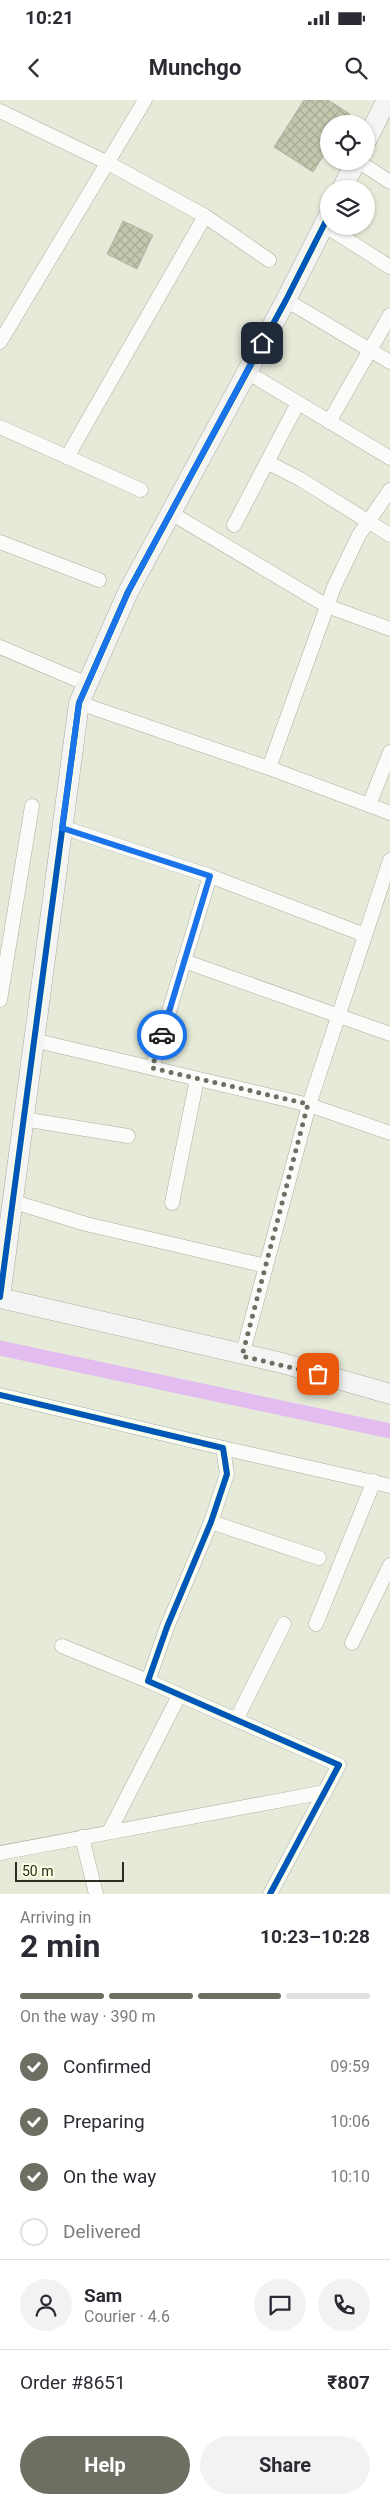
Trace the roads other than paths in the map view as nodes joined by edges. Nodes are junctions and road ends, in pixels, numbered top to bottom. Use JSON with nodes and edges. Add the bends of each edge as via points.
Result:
{"nodes":[{"id":1,"x":145,"y":100,"type":"edge"},
{"id":2,"x":387,"y":100,"type":"edge"},
{"id":3,"x":0,"y":111,"type":"edge"},
{"id":4,"x":375,"y":123,"type":"edge"},
{"id":5,"x":108,"y":163,"type":"junction"},
{"id":6,"x":371,"y":170,"type":"edge"},
{"id":7,"x":390,"y":182,"type":"edge"},
{"id":8,"x":205,"y":216,"type":"junction"},
{"id":9,"x":320,"y":232,"type":"edge"},
{"id":10,"x":346,"y":235,"type":"edge"},
{"id":11,"x":269,"y":260,"type":"dead end"},
{"id":12,"x":390,"y":267,"type":"edge"},
{"id":13,"x":286,"y":300,"type":"junction"},
{"id":14,"x":390,"y":315,"type":"edge"},
{"id":15,"x":0,"y":342,"type":"edge"},
{"id":16,"x":369,"y":349,"type":"junction"},
{"id":17,"x":390,"y":362,"type":"edge"},
{"id":18,"x":247,"y":372,"type":"junction"},
{"id":19,"x":298,"y":403,"type":"junction"},
{"id":20,"x":330,"y":422,"type":"junction"},
{"id":21,"x":0,"y":427,"type":"edge"},
{"id":22,"x":67,"y":457,"type":"junction"},
{"id":23,"x":390,"y":458,"type":"edge"},
{"id":24,"x":267,"y":462,"type":"junction"},
{"id":25,"x":140,"y":490,"type":"dead end"},
{"id":26,"x":390,"y":490,"type":"edge"},
{"id":27,"x":171,"y":513,"type":"junction"},
{"id":28,"x":368,"y":521,"type":"junction"},
{"id":29,"x":234,"y":525,"type":"dead end"},
{"id":30,"x":390,"y":535,"type":"edge"},
{"id":31,"x":0,"y":542,"type":"edge"},
{"id":32,"x":99,"y":580,"type":"dead end"},
{"id":33,"x":327,"y":606,"type":"junction"},
{"id":34,"x":390,"y":629,"type":"edge"},
{"id":35,"x":0,"y":647,"type":"edge"},
{"id":36,"x":87,"y":684,"type":"junction"},
{"id":37,"x":79,"y":703,"type":"junction"},
{"id":38,"x":390,"y":752,"type":"edge"},
{"id":39,"x":269,"y":768,"type":"junction"},
{"id":40,"x":369,"y":805,"type":"junction"},
{"id":41,"x":32,"y":806,"type":"dead end"},
{"id":42,"x":390,"y":813,"type":"edge"},
{"id":43,"x":62,"y":828,"type":"junction"},
{"id":44,"x":390,"y":860,"type":"edge"},
{"id":45,"x":210,"y":876,"type":"junction"},
{"id":46,"x":365,"y":934,"type":"junction"},
{"id":47,"x":184,"y":961,"type":"junction"},
{"id":48,"x":0,"y":1000,"type":"edge"},
{"id":49,"x":338,"y":1015,"type":"junction"},
{"id":50,"x":390,"y":1034,"type":"edge"},
{"id":51,"x":33,"y":1040,"type":"junction"},
{"id":52,"x":152,"y":1068,"type":"junction"},
{"id":53,"x":197,"y":1078,"type":"junction"},
{"id":54,"x":308,"y":1104,"type":"junction"},
{"id":55,"x":22,"y":1119,"type":"junction"},
{"id":56,"x":390,"y":1133,"type":"edge"},
{"id":57,"x":128,"y":1136,"type":"dead end"},
{"id":58,"x":172,"y":1202,"type":"dead end"},
{"id":59,"x":7,"y":1208,"type":"edge"},
{"id":60,"x":266,"y":1266,"type":"junction"},
{"id":61,"x":0,"y":1298,"type":"edge"},
{"id":62,"x":242,"y":1356,"type":"junction"},
{"id":63,"x":390,"y":1394,"type":"edge"},
{"id":64,"x":0,"y":1395,"type":"edge"},
{"id":65,"x":223,"y":1448,"type":"junction"},
{"id":66,"x":374,"y":1481,"type":"junction"},
{"id":67,"x":390,"y":1486,"type":"edge"},
{"id":68,"x":211,"y":1522,"type":"junction"},
{"id":69,"x":319,"y":1558,"type":"dead end"},
{"id":70,"x":390,"y":1565,"type":"edge"},
{"id":71,"x":284,"y":1624,"type":"dead end"},
{"id":72,"x":316,"y":1624,"type":"dead end"},
{"id":73,"x":352,"y":1643,"type":"dead end"},
{"id":74,"x":62,"y":1646,"type":"dead end"},
{"id":75,"x":148,"y":1681,"type":"junction"},
{"id":76,"x":179,"y":1696,"type":"junction"},
{"id":77,"x":236,"y":1720,"type":"junction"},
{"id":78,"x":325,"y":1792,"type":"junction"},
{"id":79,"x":109,"y":1832,"type":"junction"},
{"id":80,"x":82,"y":1837,"type":"junction"},
{"id":81,"x":0,"y":1852,"type":"edge"},
{"id":82,"x":96,"y":1894,"type":"edge"},
{"id":83,"x":270,"y":1894,"type":"edge"}],
"edges":[{"from":1,"to":5,"type":"street"},
{"from":2,"to":4,"type":"street"},
{"from":3,"to":5,"type":"street"},
{"from":5,"to":8,"type":"street"},
{"from":5,"to":15,"type":"street"},
{"from":6,"to":7,"type":"street"},
{"from":8,"to":11,"type":"street"},
{"from":8,"to":22,"type":"street"},
{"from":9,"to":13,"type":"street"},
{"from":10,"to":12,"type":"street"},
{"from":13,"to":16,"type":"street"},
{"from":13,"to":18,"type":"street"},
{"from":14,"to":16,"type":"street"},
{"from":16,"to":17,"type":"street"},
{"from":16,"to":20,"type":"street"},
{"from":18,"to":19,"type":"street"},
{"from":18,"to":27,"type":"street"},
{"from":19,"to":20,"type":"street"},
{"from":19,"to":24,"type":"street"},
{"from":20,"to":23,"type":"street"},
{"from":21,"to":22,"type":"street"},
{"from":22,"to":25,"type":"street"},
{"from":24,"to":28,"type":"street"},
{"from":24,"to":29,"type":"street"},
{"from":26,"to":28,"type":"street"},
{"from":27,"to":33,"type":"street"},
{"from":27,"to":36,"type":"street","via":[[128,592]]},
{"from":28,"to":30,"type":"street"},
{"from":28,"to":33,"type":"street","via":[[358,534]]},
{"from":31,"to":32,"type":"street"},
{"from":33,"to":34,"type":"street"},
{"from":33,"to":39,"type":"street"},
{"from":35,"to":36,"type":"street"},
{"from":36,"to":37,"type":"street"},
{"from":37,"to":39,"type":"street"},
{"from":37,"to":43,"type":"street"},
{"from":38,"to":40,"type":"street"},
{"from":39,"to":40,"type":"street"},
{"from":40,"to":42,"type":"street"},
{"from":41,"to":48,"type":"street"},
{"from":43,"to":45,"type":"street"},
{"from":43,"to":51,"type":"street"},
{"from":44,"to":46,"type":"street"},
{"from":45,"to":46,"type":"street"},
{"from":45,"to":47,"type":"street"},
{"from":46,"to":49,"type":"street"},
{"from":47,"to":49,"type":"street"},
{"from":47,"to":52,"type":"street"},
{"from":49,"to":50,"type":"street"},
{"from":49,"to":54,"type":"street"},
{"from":51,"to":52,"type":"street"},
{"from":51,"to":55,"type":"street"},
{"from":52,"to":53,"type":"street"},
{"from":53,"to":54,"type":"street"},
{"from":53,"to":58,"type":"street"},
{"from":54,"to":56,"type":"street"},
{"from":54,"to":60,"type":"street"},
{"from":55,"to":57,"type":"street"},
{"from":55,"to":59,"type":"street"},
{"from":59,"to":60,"type":"street"},
{"from":59,"to":61,"type":"street"},
{"from":60,"to":62,"type":"street"},
{"from":61,"to":62,"type":"street"},
{"from":62,"to":63,"type":"street"},
{"from":64,"to":65,"type":"street"},
{"from":65,"to":66,"type":"street"},
{"from":65,"to":68,"type":"street","via":[[227,1474]]},
{"from":66,"to":67,"type":"street"},
{"from":66,"to":72,"type":"street"},
{"from":68,"to":69,"type":"street"},
{"from":68,"to":75,"type":"street"},
{"from":70,"to":73,"type":"street"},
{"from":71,"to":77,"type":"street"},
{"from":74,"to":75,"type":"street"},
{"from":75,"to":76,"type":"street"},
{"from":76,"to":77,"type":"street"},
{"from":76,"to":79,"type":"street"},
{"from":77,"to":78,"type":"street","via":[[339,1765]]},
{"from":78,"to":79,"type":"street"},
{"from":78,"to":83,"type":"street"},
{"from":79,"to":80,"type":"street"},
{"from":80,"to":81,"type":"street"},
{"from":80,"to":82,"type":"street"}]}
